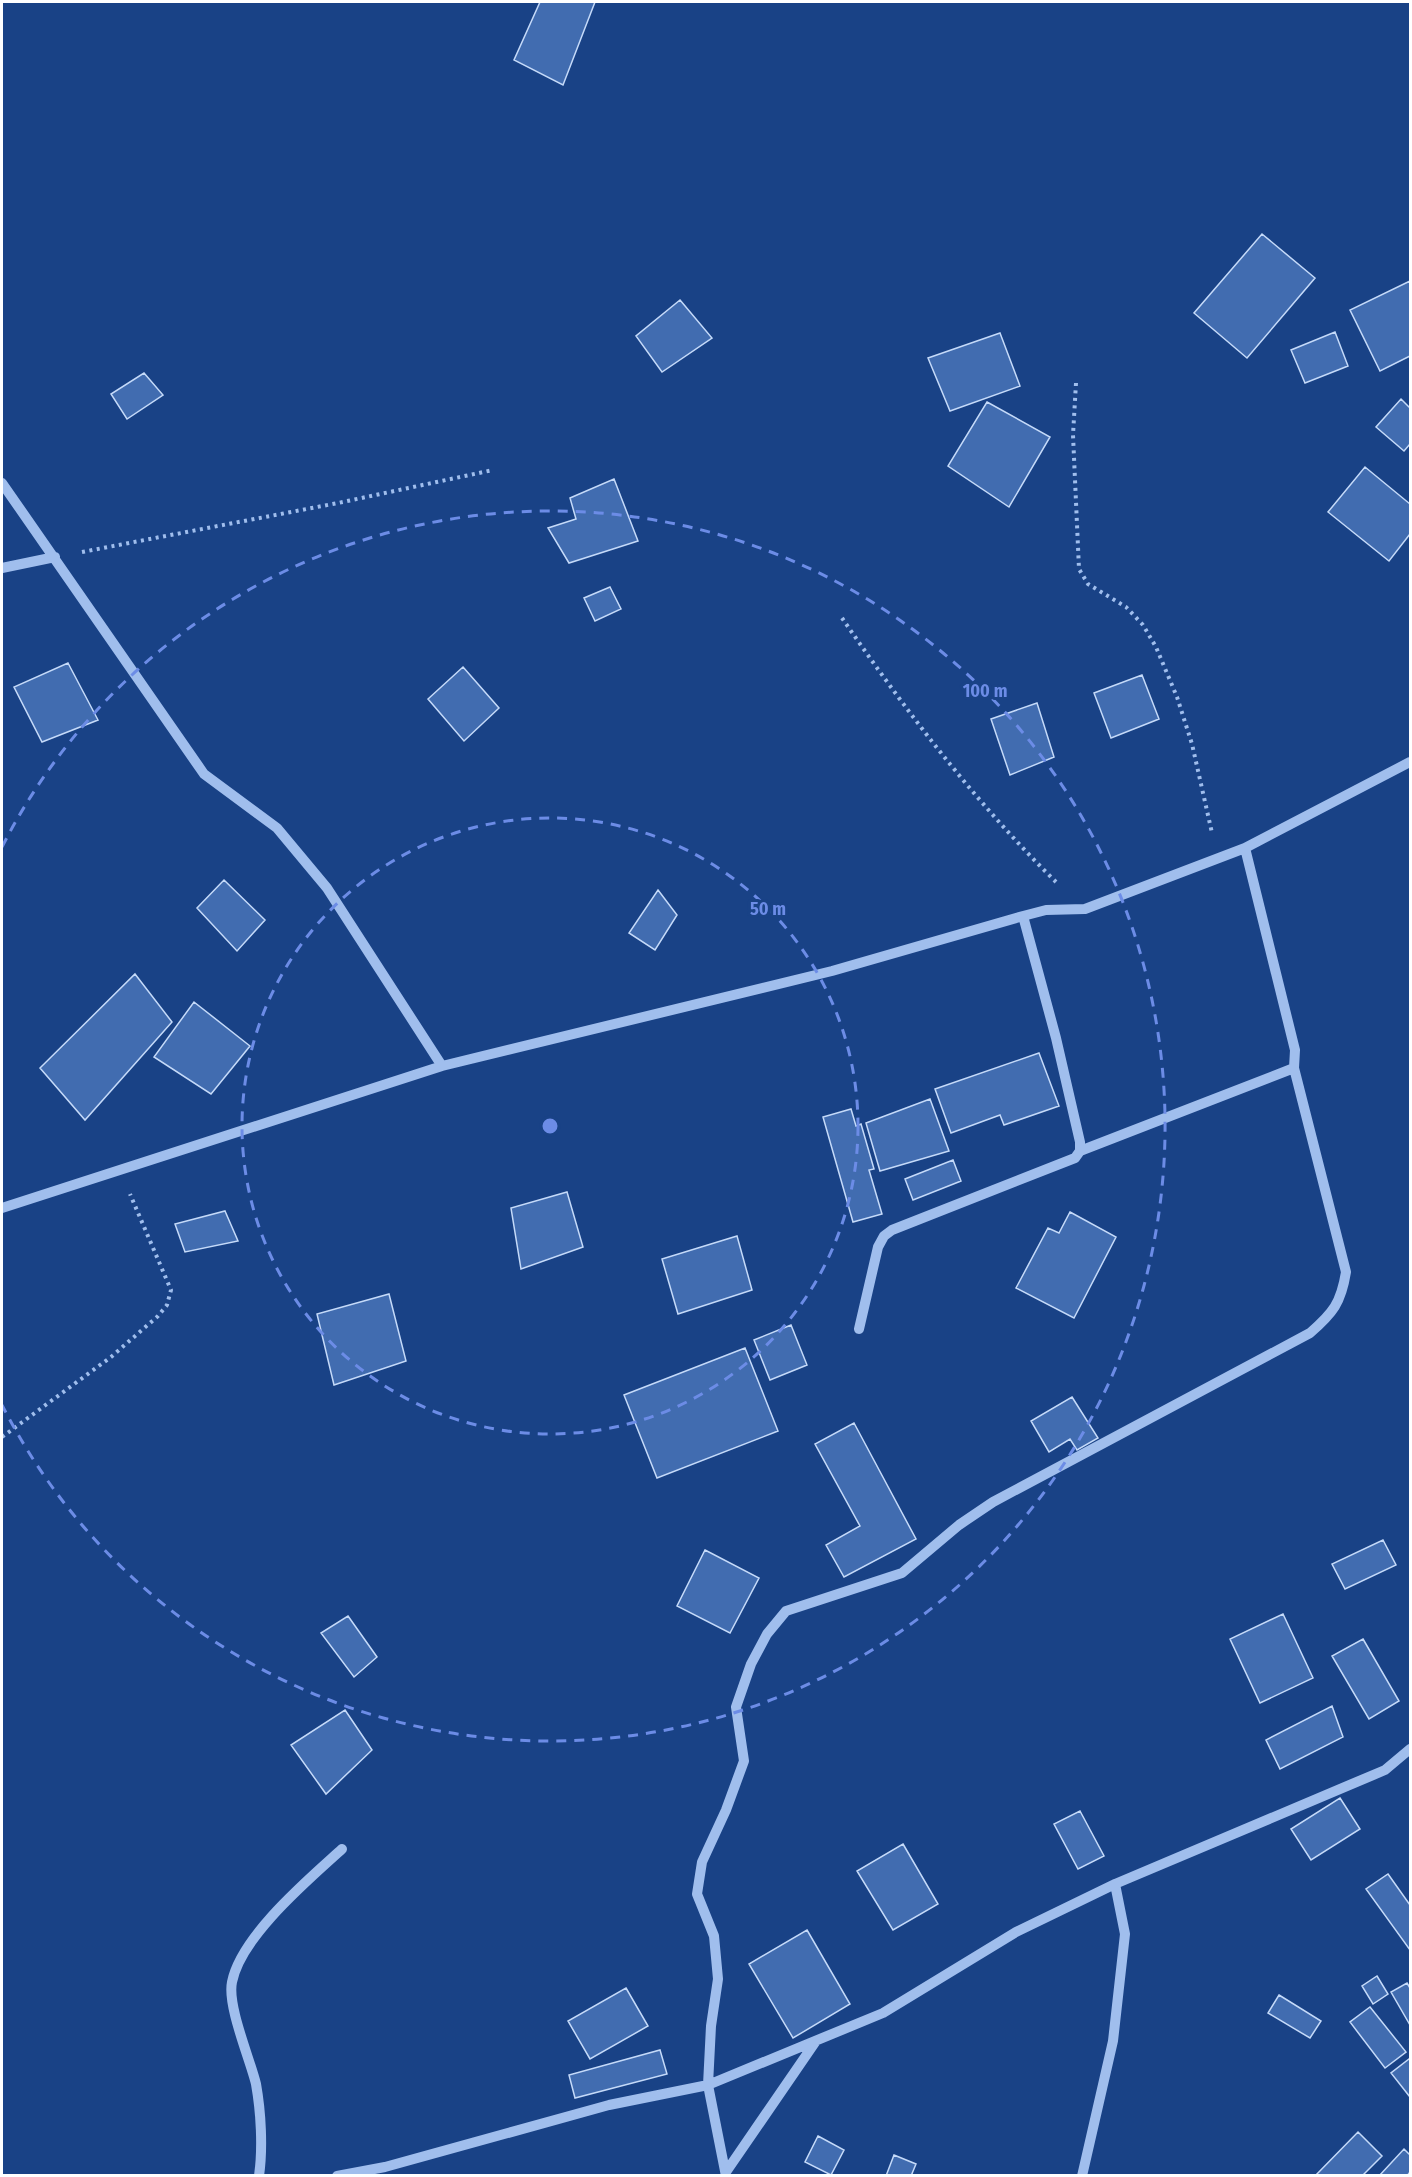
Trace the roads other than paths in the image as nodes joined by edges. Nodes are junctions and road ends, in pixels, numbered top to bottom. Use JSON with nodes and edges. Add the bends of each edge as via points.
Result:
{"nodes":[{"id":1,"x":2,"y":483,"type":"edge"},
{"id":2,"x":55,"y":557,"type":"junction"},
{"id":3,"x":2,"y":568,"type":"edge"},
{"id":4,"x":1410,"y":762,"type":"edge"},
{"id":5,"x":1245,"y":848,"type":"junction"},
{"id":6,"x":1023,"y":916,"type":"junction"},
{"id":7,"x":442,"y":1066,"type":"junction"},
{"id":8,"x":1294,"y":1068,"type":"junction"},
{"id":9,"x":1080,"y":1151,"type":"junction"},
{"id":10,"x":2,"y":1208,"type":"edge"},
{"id":11,"x":859,"y":1329,"type":"dead end"},
{"id":12,"x":1410,"y":1749,"type":"edge"},
{"id":13,"x":342,"y":1849,"type":"dead end"},
{"id":14,"x":1115,"y":1884,"type":"junction"},
{"id":15,"x":816,"y":2040,"type":"junction"},
{"id":16,"x":708,"y":2085,"type":"junction"},
{"id":17,"x":726,"y":2174,"type":"edge"},
{"id":18,"x":259,"y":2175,"type":"edge"},
{"id":19,"x":337,"y":2175,"type":"edge"},
{"id":20,"x":1082,"y":2175,"type":"edge"}],
"edges":[{"from":1,"to":2,"type":"street"},
{"from":2,"to":3,"type":"street"},
{"from":2,"to":7,"type":"street","via":[[204,774],[277,828],[327,888]]},
{"from":4,"to":5,"type":"street"},
{"from":5,"to":6,"type":"street","via":[[1085,909],[1046,910]]},
{"from":5,"to":8,"type":"street","via":[[1295,1050]]},
{"from":6,"to":7,"type":"street","via":[[832,971]]},
{"from":6,"to":9,"type":"street","via":[[1056,1038]]},
{"from":7,"to":10,"type":"street"},
{"from":8,"to":9,"type":"street"},
{"from":8,"to":16,"type":"street","via":[[1346,1272],[1342,1297],[1329,1316],[1310,1333],[993,1502],[902,1573],[786,1611],[767,1634],[751,1664],[736,1707],[744,1761],[702,1862],[697,1894],[714,1936],[718,1979]]},
{"from":9,"to":11,"type":"street","via":[[1075,1158],[884,1236]]},
{"from":12,"to":14,"type":"street","via":[[1375,1775]]},
{"from":13,"to":18,"type":"street","via":[[292,1895],[250,1942],[232,1982],[237,2024],[256,2085]]},
{"from":14,"to":15,"type":"street","via":[[1016,1932],[883,2013]]},
{"from":14,"to":20,"type":"street","via":[[1125,1934],[1113,2041]]},
{"from":15,"to":16,"type":"street"},
{"from":15,"to":17,"type":"street"},
{"from":16,"to":17,"type":"street"},
{"from":16,"to":19,"type":"street","via":[[609,2105],[385,2167]]}]}
